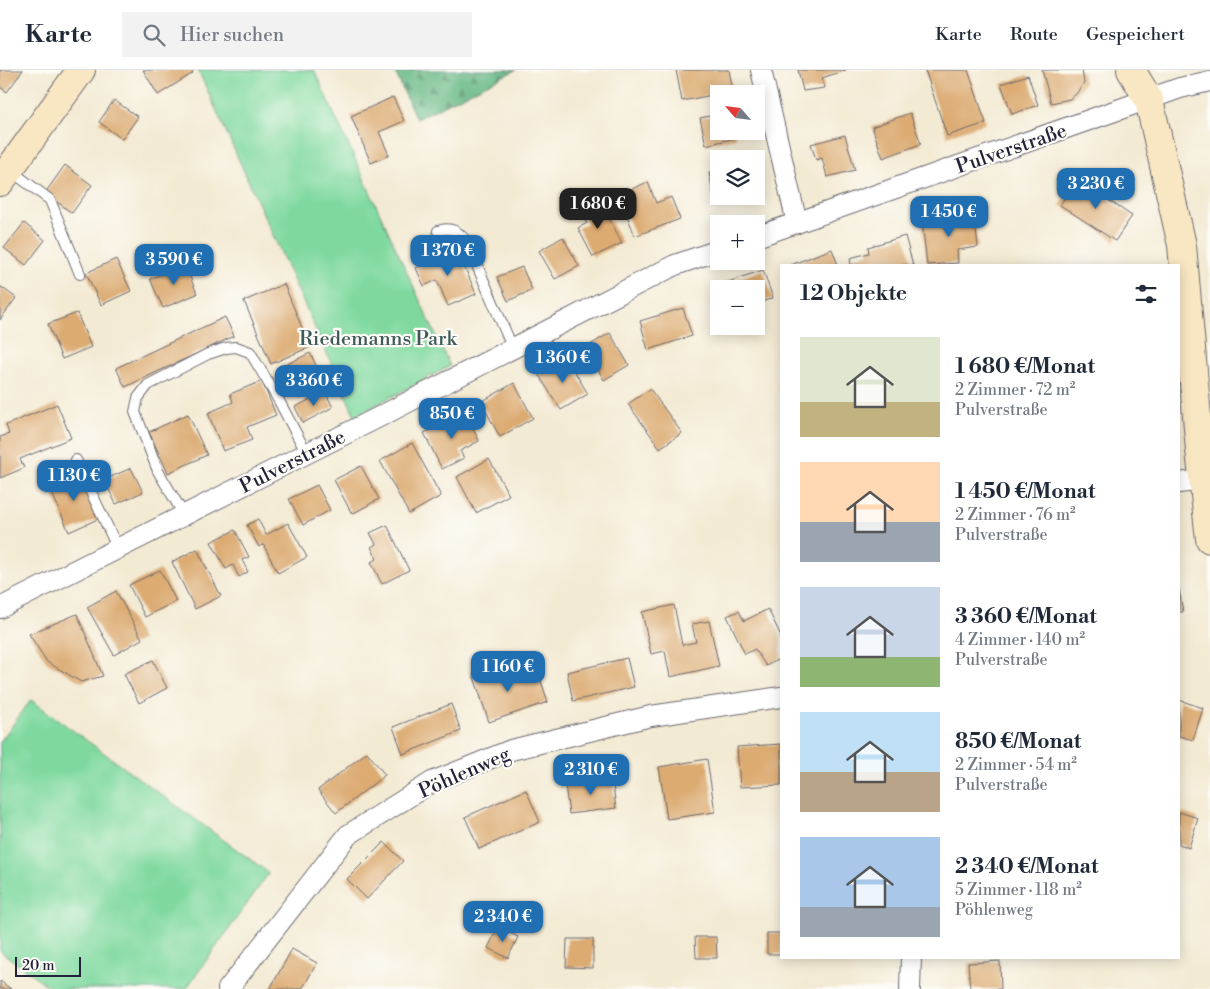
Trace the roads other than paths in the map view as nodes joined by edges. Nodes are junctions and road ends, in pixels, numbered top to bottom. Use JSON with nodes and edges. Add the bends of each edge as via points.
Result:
{"nodes":[{"id":1,"x":81,"y":70,"type":"edge"},
{"id":2,"x":761,"y":70,"type":"edge"},
{"id":3,"x":1131,"y":70,"type":"edge"},
{"id":4,"x":1210,"y":81,"type":"edge"},
{"id":5,"x":1149,"y":100,"type":"junction"},
{"id":6,"x":4,"y":176,"type":"edge"},
{"id":7,"x":797,"y":223,"type":"junction"},
{"id":8,"x":438,"y":231,"type":"dead end"},
{"id":9,"x":765,"y":234,"type":"edge"},
{"id":10,"x":710,"y":253,"type":"edge"},
{"id":11,"x":80,"y":274,"type":"dead end"},
{"id":12,"x":513,"y":349,"type":"junction"},
{"id":13,"x":1203,"y":407,"type":"edge"},
{"id":14,"x":307,"y":454,"type":"junction"},
{"id":15,"x":76,"y":460,"type":"dead end"},
{"id":16,"x":1191,"y":481,"type":"edge"},
{"id":17,"x":184,"y":516,"type":"junction"},
{"id":18,"x":1210,"y":539,"type":"edge"},
{"id":19,"x":118,"y":549,"type":"junction"},
{"id":20,"x":0,"y":608,"type":"edge"},
{"id":21,"x":780,"y":698,"type":"edge"},
{"id":22,"x":911,"y":959,"type":"edge"},
{"id":23,"x":228,"y":989,"type":"edge"},
{"id":24,"x":910,"y":989,"type":"edge"}],
"edges":[{"from":1,"to":6,"type":"street"},
{"from":2,"to":7,"type":"street"},
{"from":3,"to":5,"type":"street"},
{"from":4,"to":5,"type":"street","name":"Pulverstraße"},
{"from":5,"to":7,"type":"street","name":"Pulverstraße"},
{"from":5,"to":13,"type":"street","via":[[1182,245]]},
{"from":6,"to":11,"type":"lane","via":[[50,200]]},
{"from":7,"to":9,"type":"street","name":"Pulverstraße"},
{"from":8,"to":12,"type":"lane","via":[[455,230],[467,242]]},
{"from":10,"to":12,"type":"street","name":"Pulverstraße","via":[[675,265]]},
{"from":12,"to":14,"type":"street","name":"Pulverstraße"},
{"from":13,"to":16,"type":"street"},
{"from":14,"to":17,"type":"street","name":"Pulverstraße"},
{"from":14,"to":17,"type":"lane","via":[[250,352],[236,347],[208,354],[148,386],[138,398],[135,412],[158,471]]},
{"from":15,"to":19,"type":"lane"},
{"from":16,"to":18,"type":"street"},
{"from":17,"to":19,"type":"street","name":"Pulverstraße"},
{"from":19,"to":20,"type":"street","name":"Pulverstraße"},
{"from":21,"to":23,"type":"street","name":"Pöhlenweg","via":[[651,716],[511,750],[432,782],[348,835]]},
{"from":22,"to":24,"type":"street"}]}
